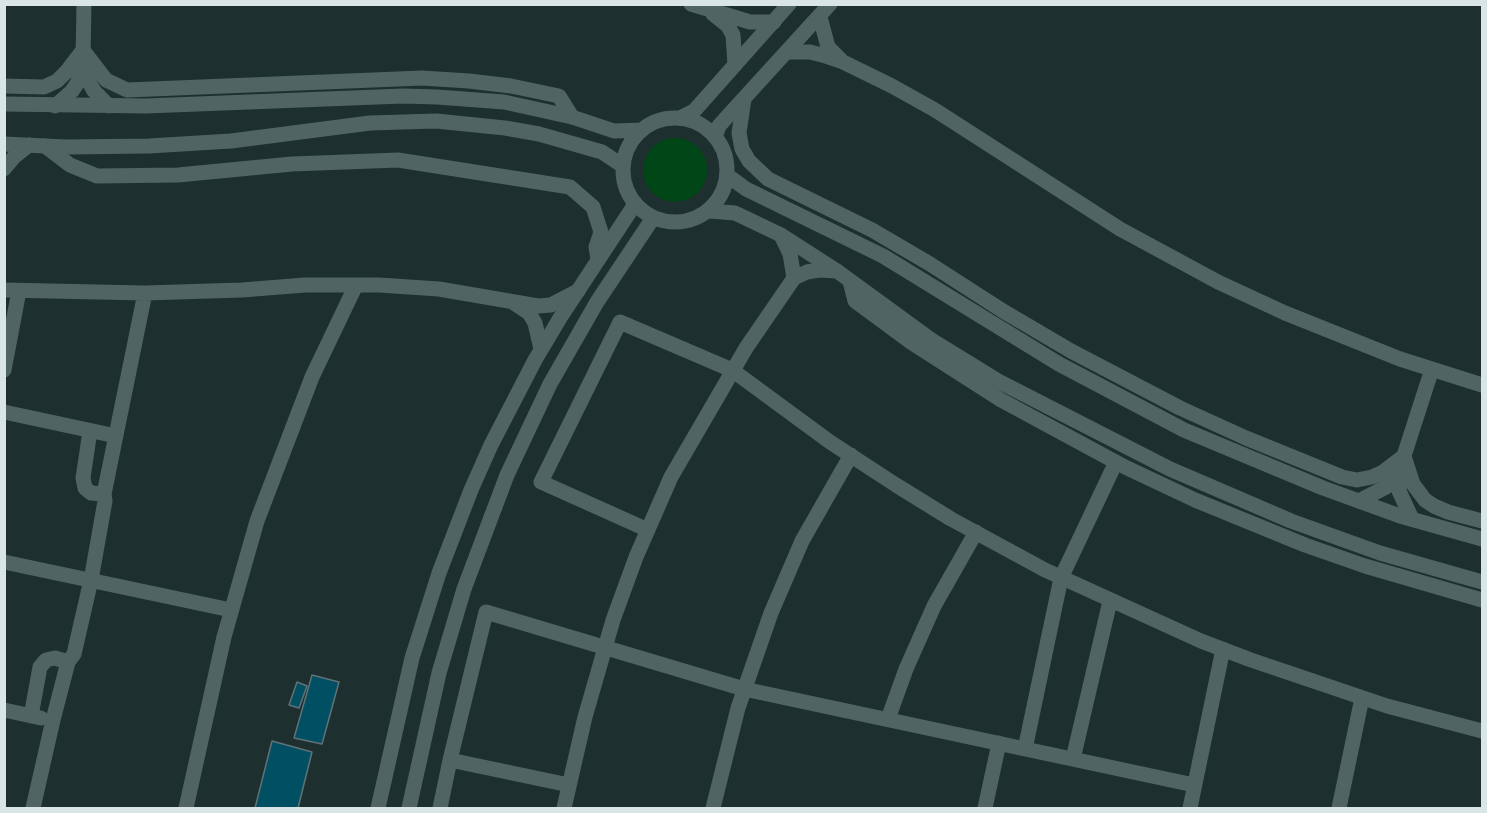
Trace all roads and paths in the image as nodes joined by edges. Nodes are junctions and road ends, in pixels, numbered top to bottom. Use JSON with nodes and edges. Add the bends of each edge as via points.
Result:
{"nodes":[{"id":1,"x":84,"y":4,"type":"edge"},
{"id":2,"x":789,"y":4,"type":"edge"},
{"id":3,"x":696,"y":6,"type":"edge"},
{"id":4,"x":825,"y":10,"type":"edge"},
{"id":5,"x":736,"y":18,"type":"junction"},
{"id":6,"x":774,"y":22,"type":"junction"},
{"id":7,"x":733,"y":35,"type":"junction"},
{"id":8,"x":788,"y":52,"type":"junction"},
{"id":9,"x":83,"y":54,"type":"junction"},
{"id":10,"x":843,"y":62,"type":"junction"},
{"id":11,"x":735,"y":65,"type":"junction"},
{"id":12,"x":4,"y":86,"type":"edge"},
{"id":13,"x":744,"y":99,"type":"junction"},
{"id":14,"x":4,"y":104,"type":"edge"},
{"id":15,"x":55,"y":106,"type":"junction"},
{"id":16,"x":109,"y":106,"type":"junction"},
{"id":17,"x":572,"y":117,"type":"junction"},
{"id":18,"x":680,"y":118,"type":"junction"},
{"id":19,"x":641,"y":130,"type":"junction"},
{"id":20,"x":715,"y":137,"type":"junction"},
{"id":21,"x":4,"y":144,"type":"edge"},
{"id":22,"x":37,"y":145,"type":"junction"},
{"id":23,"x":623,"y":165,"type":"junction"},
{"id":24,"x":4,"y":169,"type":"edge"},
{"id":25,"x":727,"y":175,"type":"junction"},
{"id":26,"x":635,"y":204,"type":"junction"},
{"id":27,"x":709,"y":211,"type":"junction"},
{"id":28,"x":653,"y":218,"type":"junction"},
{"id":29,"x":782,"y":235,"type":"junction"},
{"id":30,"x":598,"y":259,"type":"junction"},
{"id":31,"x":837,"y":271,"type":"junction"},
{"id":32,"x":794,"y":278,"type":"junction"},
{"id":33,"x":850,"y":281,"type":"junction"},
{"id":34,"x":356,"y":285,"type":"junction"},
{"id":35,"x":12,"y":291,"type":"edge"},
{"id":36,"x":578,"y":291,"type":"junction"},
{"id":37,"x":145,"y":293,"type":"junction"},
{"id":38,"x":509,"y":300,"type":"junction"},
{"id":39,"x":541,"y":349,"type":"junction"},
{"id":40,"x":1432,"y":369,"type":"junction"},
{"id":41,"x":4,"y":370,"type":"edge"},
{"id":42,"x":732,"y":370,"type":"junction"},
{"id":43,"x":1482,"y":385,"type":"edge"},
{"id":44,"x":4,"y":412,"type":"edge"},
{"id":45,"x":90,"y":431,"type":"junction"},
{"id":46,"x":116,"y":436,"type":"junction"},
{"id":47,"x":851,"y":455,"type":"junction"},
{"id":48,"x":1403,"y":461,"type":"junction"},
{"id":49,"x":1116,"y":462,"type":"junction"},
{"id":50,"x":104,"y":494,"type":"junction"},
{"id":51,"x":1359,"y":501,"type":"junction"},
{"id":52,"x":1412,"y":519,"type":"junction"},
{"id":53,"x":1482,"y":521,"type":"edge"},
{"id":54,"x":648,"y":530,"type":"junction"},
{"id":55,"x":976,"y":532,"type":"junction"},
{"id":56,"x":1482,"y":539,"type":"edge"},
{"id":57,"x":4,"y":562,"type":"edge"},
{"id":58,"x":1061,"y":578,"type":"junction"},
{"id":59,"x":91,"y":580,"type":"junction"},
{"id":60,"x":1482,"y":582,"type":"edge"},
{"id":61,"x":1482,"y":600,"type":"edge"},
{"id":62,"x":1110,"y":601,"type":"junction"},
{"id":63,"x":231,"y":610,"type":"junction"},
{"id":64,"x":604,"y":647,"type":"junction"},
{"id":65,"x":1223,"y":650,"type":"junction"},
{"id":66,"x":68,"y":662,"type":"junction"},
{"id":67,"x":744,"y":689,"type":"junction"},
{"id":68,"x":1362,"y":698,"type":"junction"},
{"id":69,"x":4,"y":710,"type":"edge"},
{"id":70,"x":31,"y":716,"type":"junction"},
{"id":71,"x":888,"y":719,"type":"junction"},
{"id":72,"x":52,"y":720,"type":"junction"},
{"id":73,"x":1482,"y":731,"type":"edge"},
{"id":74,"x":999,"y":743,"type":"junction"},
{"id":75,"x":1025,"y":749,"type":"junction"},
{"id":76,"x":1073,"y":759,"type":"junction"},
{"id":77,"x":450,"y":760,"type":"junction"},
{"id":78,"x":569,"y":785,"type":"junction"},
{"id":79,"x":1194,"y":785,"type":"junction"},
{"id":80,"x":33,"y":808,"type":"edge"},
{"id":81,"x":186,"y":808,"type":"edge"},
{"id":82,"x":378,"y":808,"type":"edge"},
{"id":83,"x":409,"y":808,"type":"edge"},
{"id":84,"x":440,"y":808,"type":"edge"},
{"id":85,"x":564,"y":808,"type":"edge"},
{"id":86,"x":713,"y":808,"type":"edge"},
{"id":87,"x":985,"y":808,"type":"edge"},
{"id":88,"x":1190,"y":808,"type":"edge"},
{"id":89,"x":1339,"y":808,"type":"edge"}],
"edges":[{"from":1,"to":9,"type":"street"},
{"from":2,"to":6,"type":"street"},
{"from":3,"to":5,"type":"street"},
{"from":3,"to":7,"type":"street","via":[[718,17]]},
{"from":4,"to":8,"type":"street"},
{"from":4,"to":10,"type":"street","via":[[828,47]]},
{"from":5,"to":6,"type":"street"},
{"from":5,"to":7,"type":"street"},
{"from":6,"to":11,"type":"street"},
{"from":7,"to":11,"type":"street"},
{"from":8,"to":10,"type":"street","via":[[810,52]]},
{"from":8,"to":13,"type":"street"},
{"from":9,"to":12,"type":"street","via":[[57,81],[44,87]]},
{"from":9,"to":15,"type":"street","via":[[78,82]]},
{"from":9,"to":16,"type":"street","via":[[89,82]]},
{"from":9,"to":17,"type":"street","via":[[106,80],[127,90],[422,78],[511,86],[559,96]]},
{"from":10,"to":40,"type":"street","via":[[935,110],[1120,229],[1208,277],[1285,313]]},
{"from":11,"to":18,"type":"street","via":[[694,111]]},
{"from":13,"to":20,"type":"street","via":[[719,126]]},
{"from":13,"to":48,"type":"street","via":[[739,133],[742,149],[768,178],[905,249],[1088,360],[1179,408],[1342,477],[1372,477]]},
{"from":14,"to":15,"type":"street"},
{"from":15,"to":16,"type":"street"},
{"from":16,"to":17,"type":"street","via":[[403,96],[504,102]]},
{"from":17,"to":19,"type":"street","via":[[614,131]]},
{"from":18,"to":19,"type":"street","via":[[659,120]]},
{"from":18,"to":20,"type":"street","via":[[699,124]]},
{"from":19,"to":23,"type":"street","via":[[628,146]]},
{"from":20,"to":25,"type":"street","via":[[725,155]]},
{"from":21,"to":22,"type":"street"},
{"from":22,"to":23,"type":"street","via":[[149,146],[231,141],[370,123],[436,121],[539,134],[602,152]]},
{"from":22,"to":24,"type":"street","via":[[14,157]]},
{"from":22,"to":30,"type":"street","via":[[96,176],[178,175],[292,164],[398,160],[570,187],[593,207],[601,232],[596,247]]},
{"from":23,"to":26,"type":"street","via":[[625,186]]},
{"from":25,"to":27,"type":"street","via":[[722,195]]},
{"from":25,"to":51,"type":"street","via":[[746,189],[902,267],[1102,388],[1194,435]]},
{"from":26,"to":28,"type":"street"},
{"from":26,"to":30,"type":"street"},
{"from":27,"to":28,"type":"street","via":[[681,222]]},
{"from":27,"to":29,"type":"street","via":[[735,213]]},
{"from":28,"to":83,"type":"street","via":[[591,312],[550,384],[507,475],[464,589],[445,653]]},
{"from":29,"to":31,"type":"street"},
{"from":29,"to":32,"type":"street"},
{"from":30,"to":36,"type":"street"},
{"from":31,"to":32,"type":"street","via":[[819,270]]},
{"from":31,"to":33,"type":"street"},
{"from":32,"to":42,"type":"street"},
{"from":33,"to":49,"type":"street","via":[[855,301],[912,343],[1001,400]]},
{"from":33,"to":60,"type":"street","via":[[933,341],[998,381],[1170,469],[1302,525],[1380,553]]},
{"from":34,"to":37,"type":"street"},
{"from":34,"to":38,"type":"street","via":[[439,289]]},
{"from":34,"to":63,"type":"street","via":[[312,377],[275,472]]},
{"from":35,"to":37,"type":"street"},
{"from":35,"to":41,"type":"street"},
{"from":36,"to":38,"type":"street","via":[[551,305]]},
{"from":36,"to":39,"type":"street"},
{"from":37,"to":46,"type":"street"},
{"from":38,"to":39,"type":"street","via":[[535,322]]},
{"from":39,"to":82,"type":"street","via":[[490,445],[439,573],[412,658]]},
{"from":40,"to":43,"type":"street"},
{"from":40,"to":48,"type":"street"},
{"from":42,"to":47,"type":"street"},
{"from":42,"to":54,"type":"street","via":[[672,477]]},
{"from":42,"to":54,"type":"street","via":[[620,322],[540,483]]},
{"from":44,"to":45,"type":"street"},
{"from":45,"to":46,"type":"street"},
{"from":45,"to":50,"type":"street","via":[[85,488]]},
{"from":46,"to":50,"type":"street"},
{"from":47,"to":55,"type":"street"},
{"from":47,"to":67,"type":"street","via":[[802,542]]},
{"from":48,"to":51,"type":"street","via":[[1386,487]]},
{"from":48,"to":52,"type":"street","via":[[1399,491]]},
{"from":48,"to":53,"type":"street","via":[[1425,500],[1448,512]]},
{"from":49,"to":58,"type":"street"},
{"from":49,"to":61,"type":"street","via":[[1296,542]]},
{"from":50,"to":59,"type":"street"},
{"from":51,"to":52,"type":"street"},
{"from":52,"to":56,"type":"street"},
{"from":54,"to":64,"type":"street"},
{"from":55,"to":58,"type":"street"},
{"from":55,"to":71,"type":"street","via":[[934,606]]},
{"from":57,"to":59,"type":"street"},
{"from":58,"to":62,"type":"street"},
{"from":58,"to":75,"type":"street"},
{"from":59,"to":63,"type":"street"},
{"from":59,"to":66,"type":"street","via":[[74,654]]},
{"from":62,"to":65,"type":"street"},
{"from":62,"to":76,"type":"street"},
{"from":63,"to":81,"type":"street"},
{"from":64,"to":67,"type":"street"},
{"from":64,"to":77,"type":"street","via":[[486,612]]},
{"from":64,"to":78,"type":"street"},
{"from":65,"to":68,"type":"street"},
{"from":65,"to":79,"type":"street"},
{"from":66,"to":70,"type":"street","via":[[55,658],[40,667]]},
{"from":66,"to":72,"type":"street"},
{"from":67,"to":71,"type":"street"},
{"from":67,"to":86,"type":"street"},
{"from":68,"to":73,"type":"street"},
{"from":68,"to":89,"type":"street"},
{"from":69,"to":70,"type":"street"},
{"from":70,"to":72,"type":"street"},
{"from":71,"to":74,"type":"street"},
{"from":72,"to":80,"type":"street"},
{"from":74,"to":75,"type":"street"},
{"from":74,"to":87,"type":"street"},
{"from":75,"to":76,"type":"street"},
{"from":76,"to":79,"type":"street"},
{"from":77,"to":78,"type":"street"},
{"from":77,"to":84,"type":"street"},
{"from":78,"to":85,"type":"street"},
{"from":79,"to":88,"type":"street"}]}
